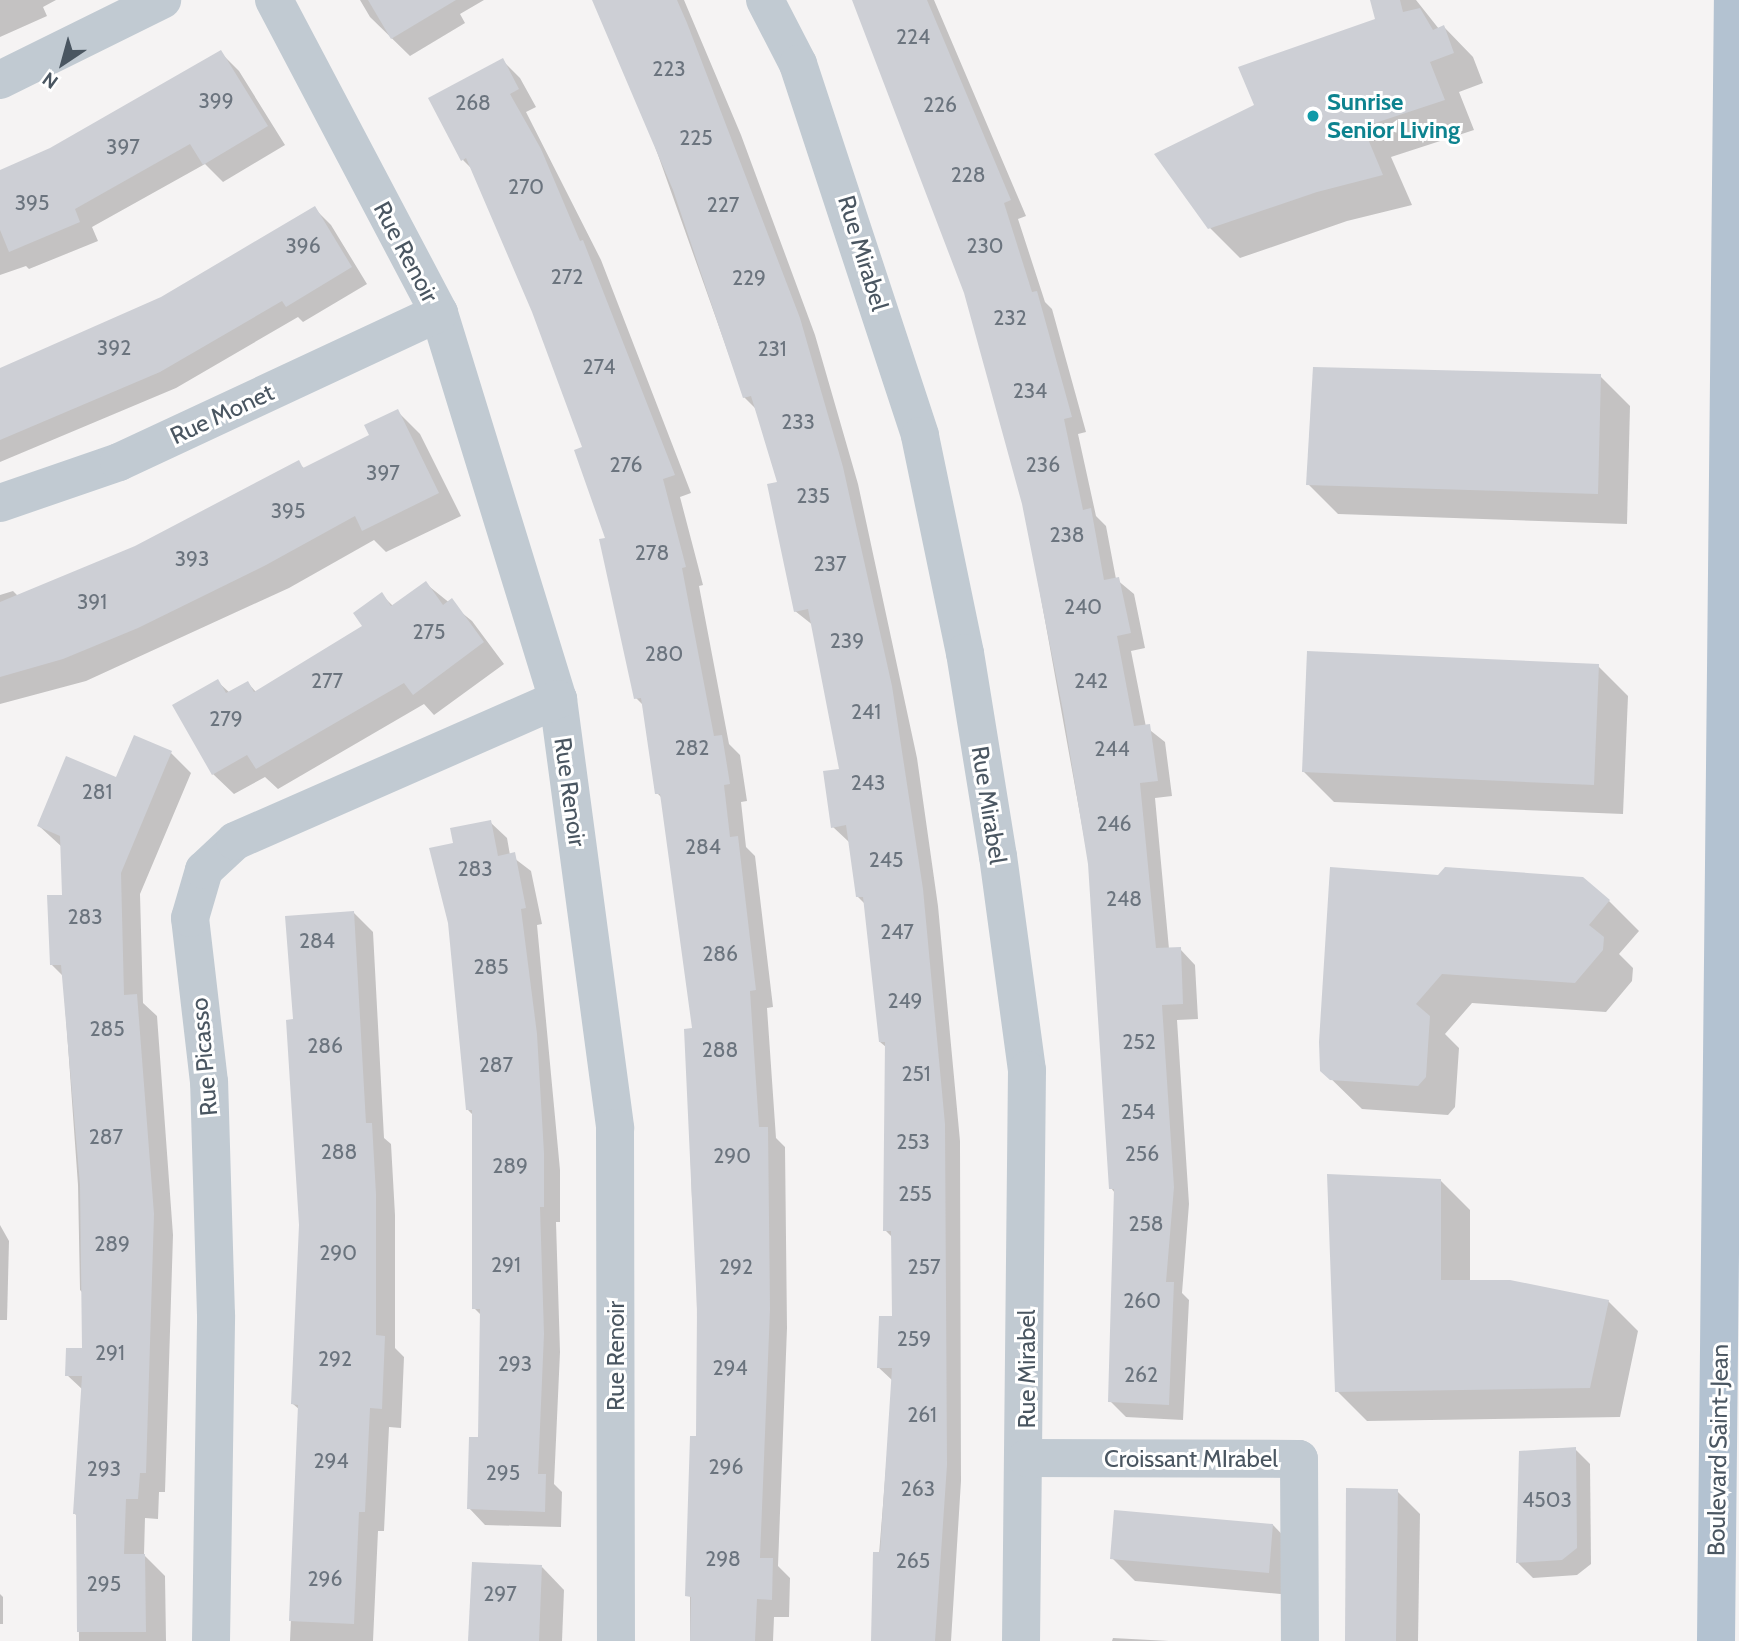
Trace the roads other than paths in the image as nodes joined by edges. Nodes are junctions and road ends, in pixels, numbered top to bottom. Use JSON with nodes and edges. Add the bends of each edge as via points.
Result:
{"nodes":[{"id":1,"x":162,"y":0,"type":"edge"},
{"id":2,"x":274,"y":0,"type":"edge"},
{"id":3,"x":765,"y":0,"type":"edge"},
{"id":4,"x":1733,"y":0,"type":"edge"},
{"id":5,"x":0,"y":80,"type":"edge"},
{"id":6,"x":439,"y":313,"type":"junction"},
{"id":7,"x":0,"y":503,"type":"edge"},
{"id":8,"x":558,"y":699,"type":"junction"},
{"id":9,"x":1027,"y":1458,"type":"junction"},
{"id":10,"x":211,"y":1641,"type":"edge"},
{"id":11,"x":616,"y":1641,"type":"edge"},
{"id":12,"x":1021,"y":1641,"type":"edge"},
{"id":13,"x":1300,"y":1641,"type":"edge"},
{"id":14,"x":1716,"y":1641,"type":"edge"}],
"edges":[{"from":1,"to":5,"type":"street"},
{"from":2,"to":6,"type":"street","name":"Rue Renoir"},
{"from":3,"to":9,"type":"street","name":"Rue Mirabel","via":[[803,77],[920,436],[965,653],[1027,1069]]},
{"from":4,"to":14,"type":"main road","name":"Boulevard Saint-Jean"},
{"from":6,"to":7,"type":"street","name":"Rue Monet","via":[[119,462]]},
{"from":6,"to":8,"type":"street","name":"Rue Renoir"},
{"from":8,"to":10,"type":"street","name":"Rue Picasso","via":[[235,841],[204,870],[190,918],[209,1082],[216,1315]]},
{"from":8,"to":11,"type":"street","name":"Rue Renoir","via":[[615,1128]]},
{"from":9,"to":12,"type":"street","name":"Rue Mirabel"},
{"from":9,"to":13,"type":"street","name":"Croissant MIrabel","via":[[1299,1459]]}]}
